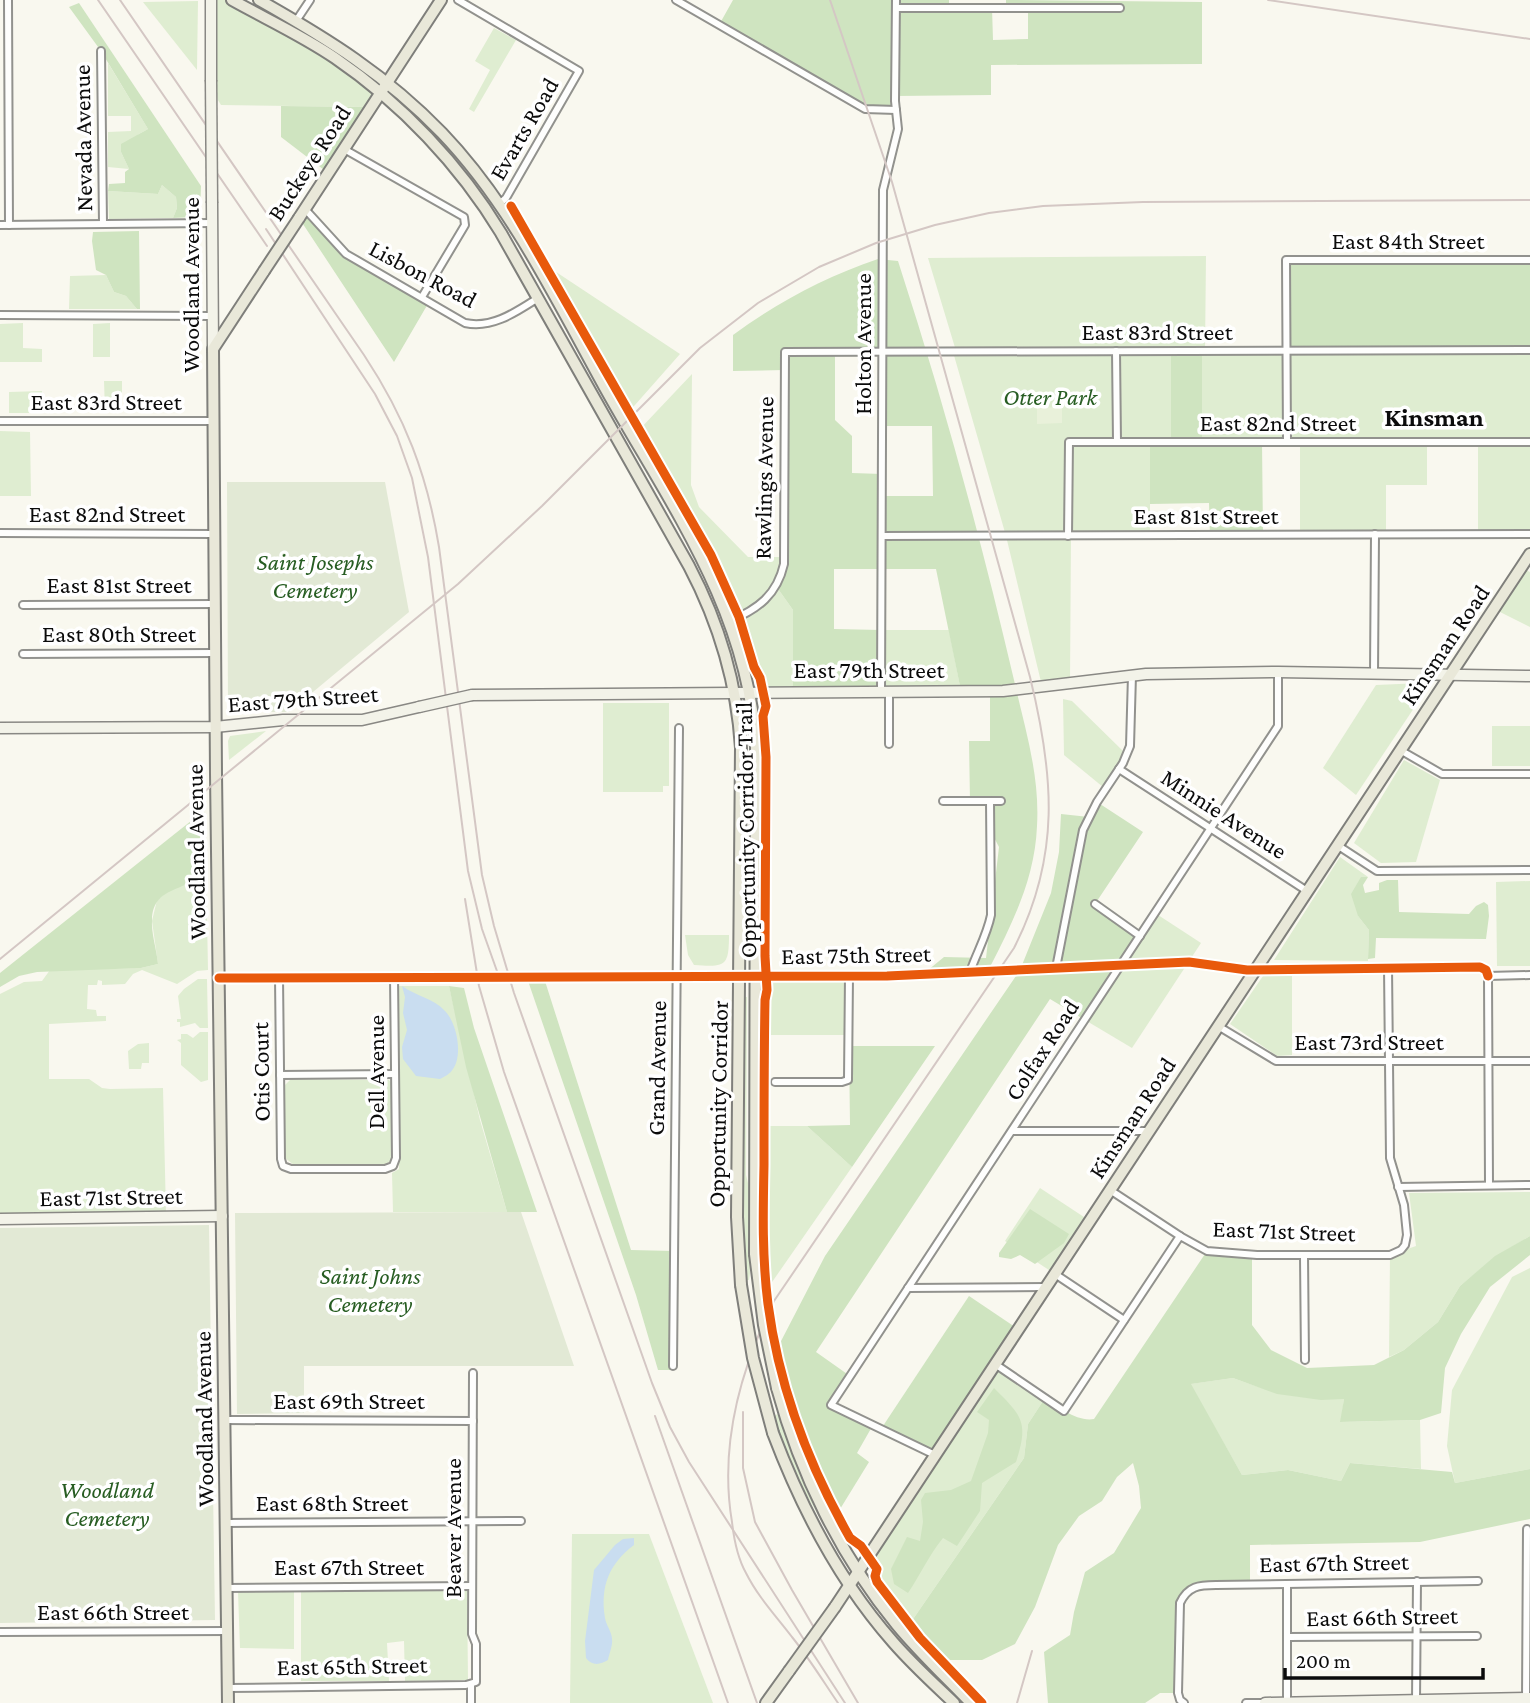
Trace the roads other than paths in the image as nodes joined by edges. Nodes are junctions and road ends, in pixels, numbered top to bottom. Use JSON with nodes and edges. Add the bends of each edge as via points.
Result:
{"nodes":[{"id":1,"x":8,"y":0,"type":"edge"},
{"id":2,"x":211,"y":0,"type":"edge"},
{"id":3,"x":232,"y":0,"type":"edge"},
{"id":4,"x":259,"y":0,"type":"edge"},
{"id":5,"x":310,"y":0,"type":"edge"},
{"id":6,"x":440,"y":0,"type":"edge"},
{"id":7,"x":458,"y":0,"type":"edge"},
{"id":8,"x":676,"y":0,"type":"edge"},
{"id":9,"x":896,"y":4,"type":"edge"},
{"id":10,"x":1120,"y":8,"type":"dead end"},
{"id":11,"x":296,"y":21,"type":"junction"},
{"id":12,"x":101,"y":51,"type":"dead end"},
{"id":13,"x":387,"y":82,"type":"junction"},
{"id":14,"x":380,"y":93,"type":"junction"},
{"id":15,"x":896,"y":110,"type":"junction"},
{"id":16,"x":344,"y":149,"type":"junction"},
{"id":17,"x":499,"y":204,"type":"junction"},
{"id":18,"x":302,"y":213,"type":"junction"},
{"id":19,"x":212,"y":223,"type":"junction"},
{"id":20,"x":103,"y":224,"type":"junction"},
{"id":21,"x":0,"y":225,"type":"edge"},
{"id":22,"x":9,"y":225,"type":"junction"},
{"id":23,"x":1530,"y":260,"type":"edge"},
{"id":24,"x":422,"y":297,"type":"junction"},
{"id":25,"x":538,"y":298,"type":"junction"},
{"id":26,"x":0,"y":315,"type":"edge"},
{"id":27,"x":212,"y":316,"type":"junction"},
{"id":28,"x":213,"y":349,"type":"junction"},
{"id":29,"x":1530,"y":350,"type":"edge"},
{"id":30,"x":1116,"y":351,"type":"junction"},
{"id":31,"x":1286,"y":351,"type":"junction"},
{"id":32,"x":785,"y":352,"type":"joint"},
{"id":33,"x":882,"y":352,"type":"junction"},
{"id":34,"x":0,"y":421,"type":"edge"},
{"id":35,"x":213,"y":421,"type":"junction"},
{"id":36,"x":1117,"y":442,"type":"junction"},
{"id":37,"x":1287,"y":442,"type":"junction"},
{"id":38,"x":1530,"y":442,"type":"edge"},
{"id":39,"x":0,"y":533,"type":"edge"},
{"id":40,"x":214,"y":534,"type":"junction"},
{"id":41,"x":1375,"y":534,"type":"junction"},
{"id":42,"x":1530,"y":534,"type":"edge"},
{"id":43,"x":882,"y":536,"type":"junction"},
{"id":44,"x":1068,"y":536,"type":"junction"},
{"id":45,"x":1530,"y":554,"type":"edge"},
{"id":46,"x":1525,"y":570,"type":"edge"},
{"id":47,"x":214,"y":604,"type":"junction"},
{"id":48,"x":23,"y":605,"type":"dead end"},
{"id":49,"x":730,"y":621,"type":"junction"},
{"id":50,"x":215,"y":653,"type":"junction"},
{"id":51,"x":23,"y":654,"type":"dead end"},
{"id":52,"x":1278,"y":672,"type":"junction"},
{"id":53,"x":1374,"y":673,"type":"junction"},
{"id":54,"x":1132,"y":675,"type":"junction"},
{"id":55,"x":1451,"y":675,"type":"junction"},
{"id":56,"x":1530,"y":676,"type":"edge"},
{"id":57,"x":885,"y":691,"type":"junction"},
{"id":58,"x":735,"y":692,"type":"junction"},
{"id":59,"x":749,"y":692,"type":"junction"},
{"id":60,"x":215,"y":727,"type":"junction"},
{"id":61,"x":0,"y":728,"type":"edge"},
{"id":62,"x":679,"y":728,"type":"dead end"},
{"id":63,"x":889,"y":744,"type":"dead end"},
{"id":64,"x":1400,"y":750,"type":"junction"},
{"id":65,"x":1119,"y":769,"type":"junction"},
{"id":66,"x":1530,"y":774,"type":"edge"},
{"id":67,"x":943,"y":801,"type":"dead end"},
{"id":68,"x":990,"y":801,"type":"junction"},
{"id":69,"x":1001,"y":801,"type":"dead end"},
{"id":70,"x":1210,"y":828,"type":"junction"},
{"id":71,"x":1336,"y":845,"type":"junction"},
{"id":72,"x":1530,"y":870,"type":"edge"},
{"id":73,"x":1307,"y":891,"type":"junction"},
{"id":74,"x":1095,"y":904,"type":"dead end"},
{"id":75,"x":1140,"y":936,"type":"junction"},
{"id":76,"x":1121,"y":965,"type":"junction"},
{"id":77,"x":1388,"y":967,"type":"junction"},
{"id":78,"x":1056,"y":968,"type":"junction"},
{"id":79,"x":1255,"y":970,"type":"junction"},
{"id":80,"x":970,"y":972,"type":"junction"},
{"id":81,"x":740,"y":975,"type":"junction"},
{"id":82,"x":755,"y":975,"type":"junction"},
{"id":83,"x":1530,"y":975,"type":"edge"},
{"id":84,"x":677,"y":976,"type":"junction"},
{"id":85,"x":849,"y":976,"type":"junction"},
{"id":86,"x":1488,"y":976,"type":"junction"},
{"id":87,"x":279,"y":977,"type":"junction"},
{"id":88,"x":394,"y":977,"type":"junction"},
{"id":89,"x":219,"y":978,"type":"junction"},
{"id":90,"x":1218,"y":1026,"type":"junction"},
{"id":91,"x":1488,"y":1061,"type":"junction"},
{"id":92,"x":1530,"y":1061,"type":"edge"},
{"id":93,"x":1389,"y":1062,"type":"junction"},
{"id":94,"x":280,"y":1074,"type":"junction"},
{"id":95,"x":395,"y":1074,"type":"junction"},
{"id":96,"x":775,"y":1082,"type":"dead end"},
{"id":97,"x":1012,"y":1131,"type":"junction"},
{"id":98,"x":1149,"y":1131,"type":"junction"},
{"id":99,"x":283,"y":1166,"type":"joint"},
{"id":100,"x":1489,"y":1185,"type":"junction"},
{"id":101,"x":1530,"y":1185,"type":"edge"},
{"id":102,"x":1398,"y":1187,"type":"junction"},
{"id":103,"x":1110,"y":1190,"type":"junction"},
{"id":104,"x":222,"y":1216,"type":"junction"},
{"id":105,"x":0,"y":1219,"type":"edge"},
{"id":106,"x":1180,"y":1236,"type":"junction"},
{"id":107,"x":1304,"y":1256,"type":"junction"},
{"id":108,"x":1055,"y":1274,"type":"junction"},
{"id":109,"x":1046,"y":1287,"type":"junction"},
{"id":110,"x":908,"y":1288,"type":"junction"},
{"id":111,"x":1124,"y":1320,"type":"junction"},
{"id":112,"x":1304,"y":1360,"type":"dead end"},
{"id":113,"x":995,"y":1364,"type":"junction"},
{"id":114,"x":673,"y":1366,"type":"dead end"},
{"id":115,"x":472,"y":1373,"type":"dead end"},
{"id":116,"x":225,"y":1420,"type":"junction"},
{"id":117,"x":473,"y":1421,"type":"junction"},
{"id":118,"x":935,"y":1455,"type":"junction"},
{"id":119,"x":472,"y":1521,"type":"junction"},
{"id":120,"x":521,"y":1521,"type":"dead end"},
{"id":121,"x":226,"y":1523,"type":"junction"},
{"id":122,"x":1527,"y":1529,"type":"dead end"},
{"id":123,"x":860,"y":1572,"type":"junction"},
{"id":124,"x":1417,"y":1581,"type":"junction"},
{"id":125,"x":1478,"y":1581,"type":"dead end"},
{"id":126,"x":1287,"y":1584,"type":"junction"},
{"id":127,"x":851,"y":1585,"type":"junction"},
{"id":128,"x":472,"y":1586,"type":"junction"},
{"id":129,"x":226,"y":1588,"type":"junction"},
{"id":130,"x":227,"y":1630,"type":"junction"},
{"id":131,"x":0,"y":1632,"type":"edge"},
{"id":132,"x":1417,"y":1636,"type":"junction"},
{"id":133,"x":1477,"y":1636,"type":"dead end"},
{"id":134,"x":1287,"y":1637,"type":"junction"},
{"id":135,"x":474,"y":1683,"type":"junction"},
{"id":136,"x":228,"y":1688,"type":"junction"},
{"id":137,"x":967,"y":1699,"type":"edge"},
{"id":138,"x":1528,"y":1699,"type":"edge"},
{"id":139,"x":1416,"y":1701,"type":"junction"},
{"id":140,"x":1182,"y":1702,"type":"edge"},
{"id":141,"x":228,"y":1703,"type":"edge"},
{"id":142,"x":471,"y":1703,"type":"edge"},
{"id":143,"x":766,"y":1703,"type":"edge"},
{"id":144,"x":954,"y":1703,"type":"edge"},
{"id":145,"x":1246,"y":1703,"type":"edge"},
{"id":146,"x":1265,"y":1703,"type":"edge"},
{"id":147,"x":1287,"y":1703,"type":"edge"}],
"edges":[{"from":1,"to":22,"type":"street"},
{"from":2,"to":19,"type":"main road","name":"Woodland Avenue","bridge":true},
{"from":3,"to":14,"type":"main road","name":"Opportunity Corridor","via":[[333,57]]},
{"from":4,"to":11,"type":"main road","name":"Opportunity Corridor"},
{"from":5,"to":11,"type":"street"},
{"from":6,"to":13,"type":"main road","name":"Buckeye Road"},
{"from":7,"to":17,"type":"street","name":"Evarts Road","via":[[579,71]]},
{"from":8,"to":15,"type":"street","via":[[865,109]]},
{"from":9,"to":10,"type":"street"},
{"from":9,"to":15,"type":"street","name":"Holton Avenue"},
{"from":11,"to":13,"type":"main road","name":"Opportunity Corridor"},
{"from":12,"to":20,"type":"street","name":"Nevada Avenue"},
{"from":13,"to":14,"type":"main road","name":"Buckeye Road"},
{"from":13,"to":17,"type":"main road","name":"Opportunity Corridor","via":[[447,139]]},
{"from":14,"to":16,"type":"main road","name":"Buckeye Road"},
{"from":14,"to":25,"type":"main road","name":"Opportunity Corridor","via":[[469,185]]},
{"from":15,"to":33,"type":"street","name":"Holton Avenue","via":[[898,129],[883,190]]},
{"from":16,"to":18,"type":"main road","name":"Buckeye Road"},
{"from":16,"to":24,"type":"street","via":[[464,217],[465,225]]},
{"from":17,"to":49,"type":"main road","name":"Opportunity Corridor","via":[[697,550]]},
{"from":18,"to":24,"type":"street","name":"Lisbon Road","via":[[345,254]]},
{"from":18,"to":28,"type":"main road","name":"Buckeye Road","bridge":true},
{"from":19,"to":20,"type":"street"},
{"from":19,"to":27,"type":"main road","name":"Woodland Avenue"},
{"from":20,"to":22,"type":"street"},
{"from":21,"to":22,"type":"street"},
{"from":23,"to":31,"type":"street","name":"East 84th Street","via":[[1286,260]]},
{"from":24,"to":25,"type":"street","name":"Lisbon Road","via":[[475,325],[500,319]]},
{"from":25,"to":58,"type":"main road","name":"Opportunity Corridor","via":[[695,576],[718,630]]},
{"from":26,"to":27,"type":"street"},
{"from":27,"to":28,"type":"main road","name":"Woodland Avenue"},
{"from":28,"to":35,"type":"main road","name":"Woodland Avenue"},
{"from":29,"to":31,"type":"street","name":"East 83rd Street"},
{"from":30,"to":31,"type":"street","name":"East 83rd Street"},
{"from":30,"to":33,"type":"street","name":"East 83rd Street"},
{"from":30,"to":36,"type":"street"},
{"from":31,"to":37,"type":"street"},
{"from":32,"to":33,"type":"street","name":"East 83rd Street"},
{"from":32,"to":49,"type":"street","name":"Rawlings Avenue","via":[[783,569],[764,602]]},
{"from":33,"to":43,"type":"street","name":"Holton Avenue"},
{"from":34,"to":35,"type":"street","name":"East 83rd Street"},
{"from":35,"to":40,"type":"main road","name":"Woodland Avenue"},
{"from":36,"to":37,"type":"street","name":"East 82nd Street"},
{"from":36,"to":44,"type":"street","name":"East 82nd Street","via":[[1069,442]]},
{"from":37,"to":38,"type":"street","name":"East 82nd Street"},
{"from":39,"to":40,"type":"street","name":"East 82nd Street"},
{"from":40,"to":47,"type":"main road","name":"Woodland Avenue"},
{"from":41,"to":42,"type":"street","name":"East 81st Street"},
{"from":41,"to":44,"type":"street","name":"East 81st Street"},
{"from":41,"to":53,"type":"street"},
{"from":43,"to":44,"type":"street","name":"East 81st Street"},
{"from":43,"to":57,"type":"street","name":"Holton Avenue"},
{"from":45,"to":46,"type":"main road","name":"Kinsman Road"},
{"from":46,"to":55,"type":"main road","name":"Kinsman Road"},
{"from":47,"to":48,"type":"street","name":"East 81st Street"},
{"from":47,"to":50,"type":"main road","name":"Woodland Avenue"},
{"from":49,"to":59,"type":"main road","name":"Opportunity Corridor"},
{"from":50,"to":51,"type":"street","name":"East 80th Street"},
{"from":50,"to":60,"type":"main road","name":"Woodland Avenue"},
{"from":52,"to":53,"type":"main road","name":"East 79th Street"},
{"from":52,"to":54,"type":"main road","name":"East 79th Street"},
{"from":52,"to":70,"type":"street","name":"Colfax Road","via":[[1278,726]]},
{"from":53,"to":55,"type":"main road","name":"East 79th Street"},
{"from":54,"to":57,"type":"main road","name":"East 79th Street","via":[[1003,691]]},
{"from":54,"to":65,"type":"street","via":[[1131,740]]},
{"from":55,"to":56,"type":"main road","name":"East 79th Street"},
{"from":55,"to":64,"type":"main road","name":"Kinsman Road"},
{"from":57,"to":59,"type":"main road","name":"East 79th Street"},
{"from":57,"to":63,"type":"street","name":"Holton Avenue"},
{"from":58,"to":59,"type":"main road","name":"East 79th Street"},
{"from":58,"to":60,"type":"main road","name":"East 79th Street","bridge":true,"via":[[472,695],[362,720],[283,720]]},
{"from":58,"to":81,"type":"main road","name":"Opportunity Corridor","via":[[741,748]]},
{"from":59,"to":82,"type":"main road","name":"Opportunity Corridor","via":[[757,772]]},
{"from":60,"to":61,"type":"main road","name":"East 79th Street"},
{"from":60,"to":89,"type":"main road","name":"Woodland Avenue"},
{"from":62,"to":84,"type":"street","name":"Grand Avenue"},
{"from":64,"to":66,"type":"street","via":[[1442,774]]},
{"from":64,"to":71,"type":"main road","name":"Kinsman Road"},
{"from":65,"to":70,"type":"street","name":"Minnie Avenue"},
{"from":65,"to":78,"type":"street","via":[[1080,840]]},
{"from":67,"to":68,"type":"street"},
{"from":68,"to":69,"type":"street"},
{"from":68,"to":80,"type":"street","via":[[990,915]]},
{"from":70,"to":73,"type":"street","name":"Minnie Avenue"},
{"from":70,"to":75,"type":"street","name":"Colfax Road"},
{"from":71,"to":72,"type":"street","via":[[1377,871]]},
{"from":71,"to":73,"type":"main road","name":"Kinsman Road"},
{"from":73,"to":79,"type":"main road","name":"Kinsman Road"},
{"from":74,"to":75,"type":"street"},
{"from":75,"to":76,"type":"street","name":"Colfax Road"},
{"from":76,"to":78,"type":"street","name":"East 75th Street"},
{"from":76,"to":79,"type":"street","name":"East 75th Street","via":[[1189,962]]},
{"from":76,"to":97,"type":"street","name":"Colfax Road"},
{"from":77,"to":79,"type":"street","name":"East 75th Street"},
{"from":77,"to":86,"type":"street","name":"East 75th Street","via":[[1480,967]]},
{"from":77,"to":93,"type":"street"},
{"from":78,"to":80,"type":"street","name":"East 75th Street"},
{"from":79,"to":90,"type":"main road","name":"Kinsman Road"},
{"from":80,"to":85,"type":"street","name":"East 75th Street"},
{"from":81,"to":82,"type":"street","name":"East 75th Street"},
{"from":81,"to":84,"type":"street","name":"East 75th Street"},
{"from":81,"to":127,"type":"main road","name":"Opportunity Corridor","bridge":true,"via":[[737,1229],[753,1358],[773,1433],[805,1509]]},
{"from":82,"to":85,"type":"street","name":"East 75th Street"},
{"from":82,"to":123,"type":"main road","name":"Opportunity Corridor","bridge":true,"via":[[755,1254],[764,1325],[794,1443],[813,1488]]},
{"from":83,"to":86,"type":"street","name":"East 75th Street"},
{"from":84,"to":88,"type":"street","name":"East 75th Street","bridge":true},
{"from":84,"to":114,"type":"street","name":"Grand Avenue"},
{"from":85,"to":96,"type":"street","via":[[848,1080]]},
{"from":86,"to":91,"type":"street"},
{"from":87,"to":88,"type":"street","name":"East 75th Street"},
{"from":87,"to":89,"type":"street","name":"East 75th Street"},
{"from":87,"to":94,"type":"street","name":"Otis Court"},
{"from":88,"to":95,"type":"street","name":"Dell Avenue"},
{"from":89,"to":104,"type":"main road","name":"Woodland Avenue"},
{"from":90,"to":93,"type":"street","name":"East 73rd Street","via":[[1276,1061]]},
{"from":90,"to":98,"type":"main road","name":"Kinsman Road"},
{"from":91,"to":92,"type":"street","name":"East 73rd Street"},
{"from":91,"to":93,"type":"street","name":"East 73rd Street"},
{"from":91,"to":100,"type":"street"},
{"from":93,"to":102,"type":"street","via":[[1390,1158]]},
{"from":94,"to":95,"type":"street"},
{"from":94,"to":99,"type":"street","name":"Otis Court"},
{"from":95,"to":99,"type":"street","name":"Dell Avenue","via":[[393,1166]]},
{"from":97,"to":98,"type":"street"},
{"from":97,"to":110,"type":"street","name":"Colfax Road"},
{"from":98,"to":103,"type":"main road","name":"Kinsman Road"},
{"from":100,"to":101,"type":"street"},
{"from":100,"to":102,"type":"street"},
{"from":102,"to":107,"type":"street","name":"East 71st Street","via":[[1407,1235],[1401,1250],[1390,1255]]},
{"from":103,"to":106,"type":"street","name":"East 71st Street"},
{"from":103,"to":108,"type":"main road","name":"Kinsman Road"},
{"from":104,"to":105,"type":"main road","name":"East 71st Street"},
{"from":104,"to":116,"type":"main road","name":"Woodland Avenue"},
{"from":106,"to":107,"type":"street","name":"East 71st Street","via":[[1207,1251]]},
{"from":106,"to":111,"type":"street"},
{"from":107,"to":112,"type":"street"},
{"from":108,"to":109,"type":"main road","name":"Kinsman Road"},
{"from":108,"to":111,"type":"street"},
{"from":109,"to":110,"type":"street"},
{"from":109,"to":113,"type":"main road","name":"Kinsman Road"},
{"from":110,"to":118,"type":"street","name":"Colfax Road","via":[[831,1405]]},
{"from":111,"to":113,"type":"street","via":[[1064,1411]]},
{"from":113,"to":118,"type":"main road","name":"Kinsman Road"},
{"from":115,"to":117,"type":"street","name":"Beaver Avenue"},
{"from":116,"to":117,"type":"street","name":"East 69th Street"},
{"from":116,"to":121,"type":"main road","name":"Woodland Avenue"},
{"from":117,"to":119,"type":"street","name":"Beaver Avenue"},
{"from":118,"to":123,"type":"main road","name":"Kinsman Road"},
{"from":119,"to":120,"type":"street","name":"East 68th Street"},
{"from":119,"to":121,"type":"street","name":"East 68th Street"},
{"from":119,"to":128,"type":"street","name":"Beaver Avenue"},
{"from":121,"to":129,"type":"main road","name":"Woodland Avenue"},
{"from":122,"to":138,"type":"street"},
{"from":123,"to":127,"type":"main road","name":"Kinsman Road"},
{"from":123,"to":137,"type":"main road","name":"Opportunity Corridor","via":[[896,1624]]},
{"from":124,"to":125,"type":"street","name":"East 67th Street"},
{"from":124,"to":126,"type":"street","name":"East 67th Street"},
{"from":124,"to":132,"type":"street"},
{"from":126,"to":134,"type":"street"},
{"from":126,"to":140,"type":"street","name":"East 67th Street","via":[[1191,1588],[1180,1602]]},
{"from":127,"to":143,"type":"main road","name":"Kinsman Road","bridge":true},
{"from":127,"to":144,"type":"main road","name":"Opportunity Corridor","via":[[892,1642]]},
{"from":128,"to":129,"type":"street","name":"East 67th Street"},
{"from":128,"to":135,"type":"street","name":"Beaver Avenue"},
{"from":129,"to":130,"type":"main road","name":"Woodland Avenue"},
{"from":130,"to":131,"type":"street","name":"East 66th Street"},
{"from":130,"to":136,"type":"main road","name":"Woodland Avenue"},
{"from":132,"to":133,"type":"street","name":"East 66th Street"},
{"from":132,"to":134,"type":"street","name":"East 66th Street"},
{"from":132,"to":139,"type":"street"},
{"from":134,"to":147,"type":"street"},
{"from":135,"to":136,"type":"street","name":"East 65th Street"},
{"from":135,"to":142,"type":"street","name":"Beaver Avenue"},
{"from":136,"to":141,"type":"main road","name":"Woodland Avenue"},
{"from":138,"to":139,"type":"main road"},
{"from":139,"to":147,"type":"main road"},
{"from":145,"to":146,"type":"street"},
{"from":146,"to":147,"type":"main road"}]}
